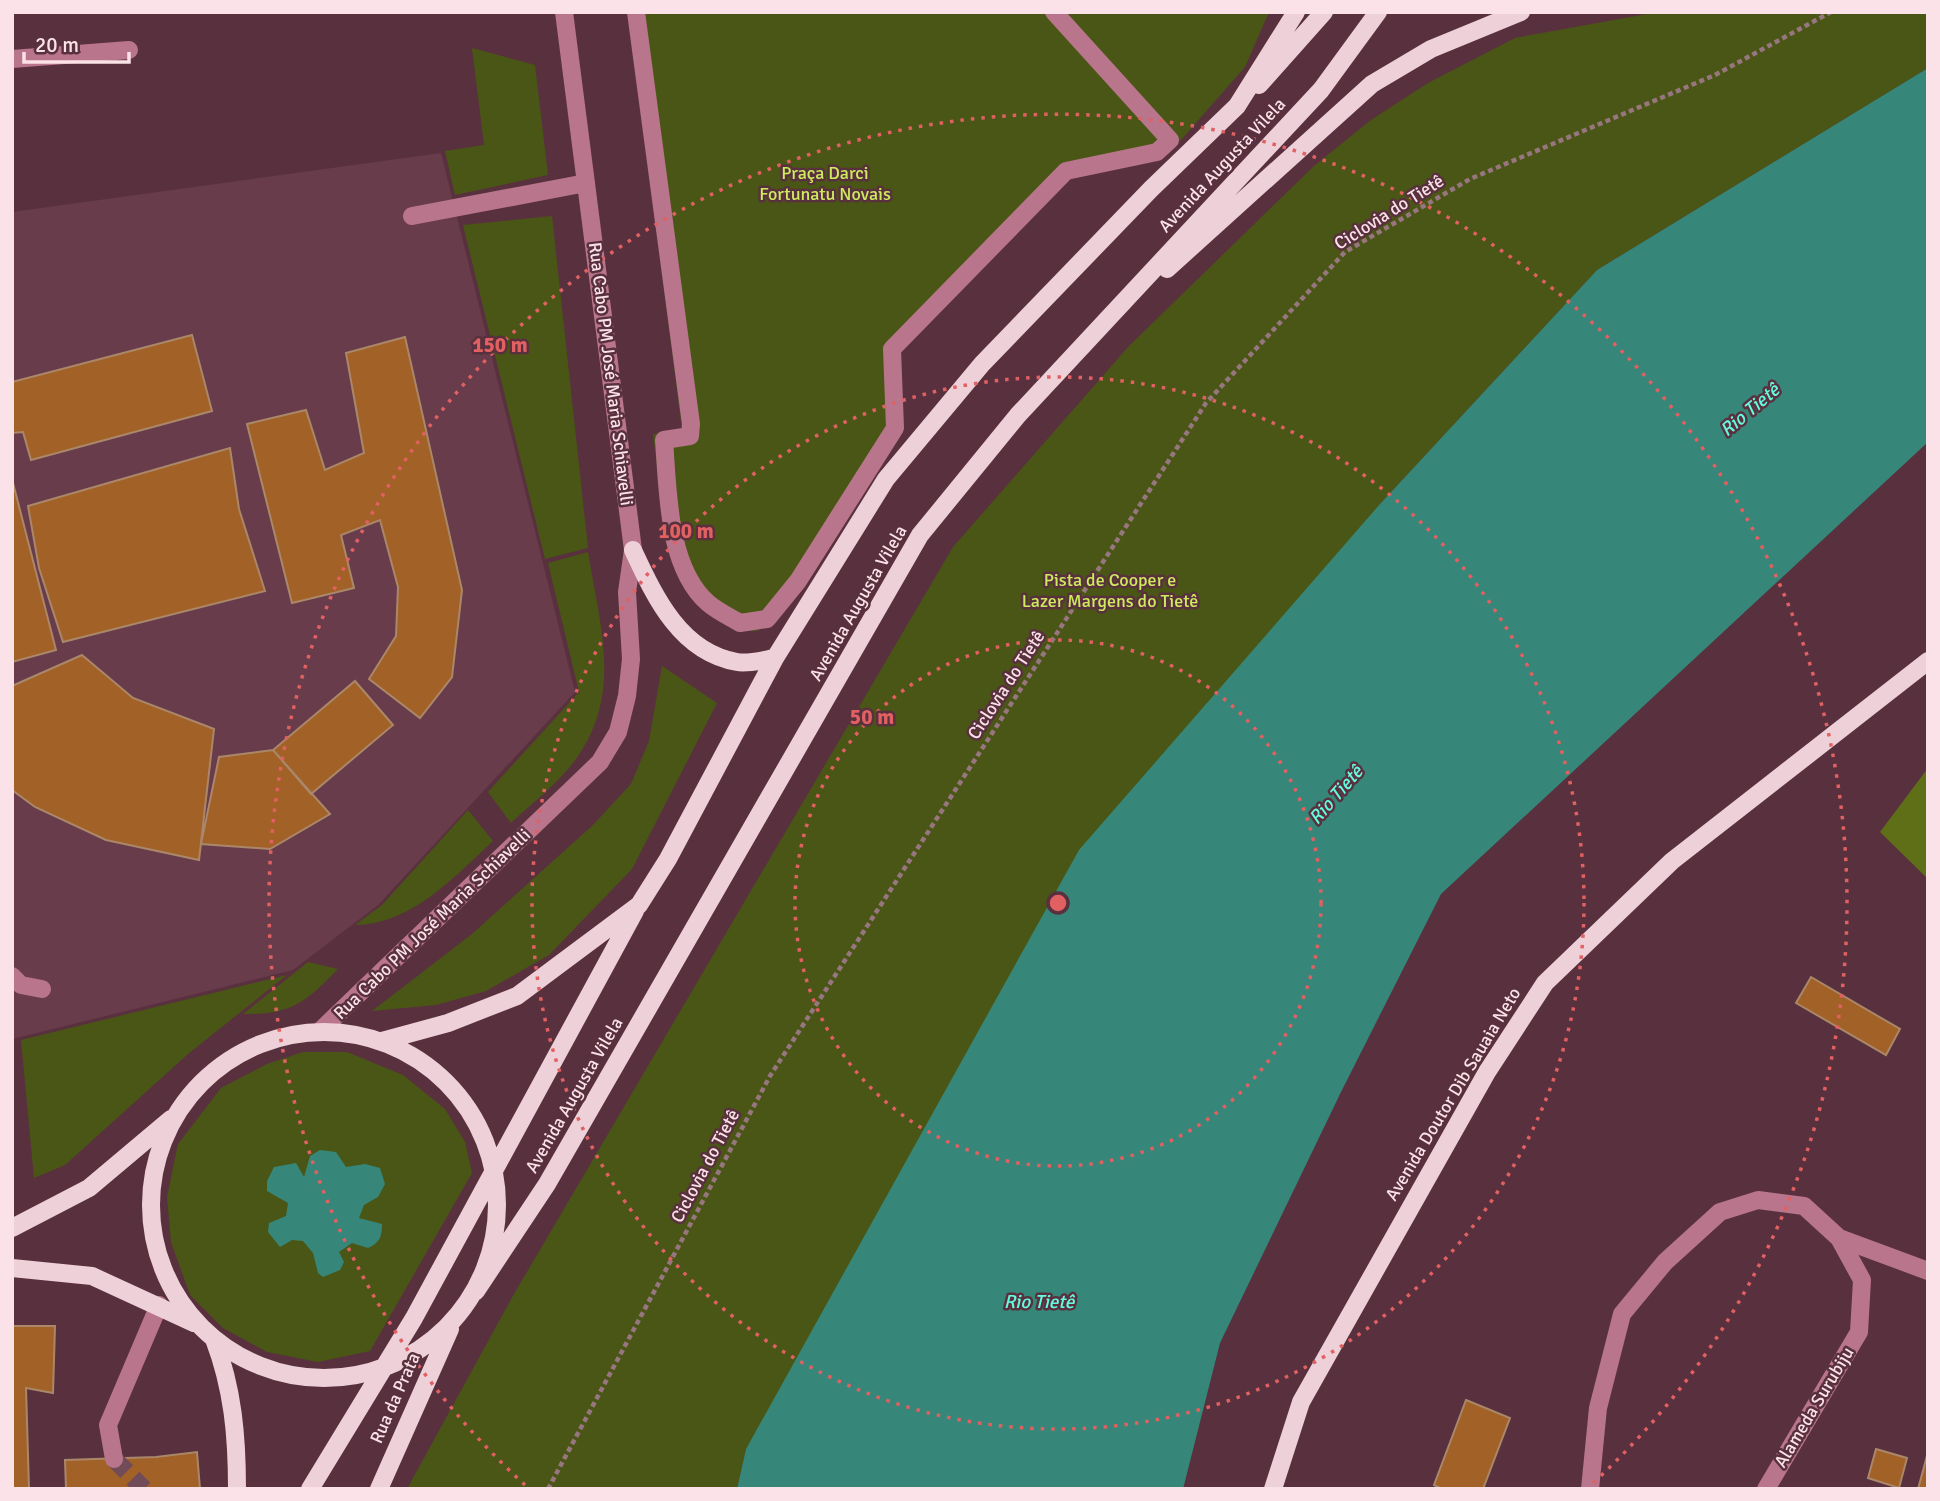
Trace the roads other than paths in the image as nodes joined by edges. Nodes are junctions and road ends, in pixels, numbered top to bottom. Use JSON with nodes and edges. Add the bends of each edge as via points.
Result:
{"nodes":[{"id":1,"x":564,"y":12,"type":"edge"},
{"id":2,"x":636,"y":12,"type":"edge"},
{"id":3,"x":1054,"y":12,"type":"edge"},
{"id":4,"x":1296,"y":12,"type":"edge"},
{"id":5,"x":1324,"y":12,"type":"edge"},
{"id":6,"x":1378,"y":12,"type":"edge"},
{"id":7,"x":1521,"y":12,"type":"edge"},
{"id":8,"x":129,"y":50,"type":"dead end"},
{"id":9,"x":12,"y":59,"type":"edge"},
{"id":10,"x":1237,"y":106,"type":"junction"},
{"id":11,"x":586,"y":183,"type":"junction"},
{"id":12,"x":412,"y":216,"type":"dead end"},
{"id":13,"x":1101,"y":327,"type":"junction"},
{"id":14,"x":633,"y":550,"type":"junction"},
{"id":15,"x":775,"y":658,"type":"junction"},
{"id":16,"x":1928,"y":661,"type":"edge"},
{"id":17,"x":639,"y":905,"type":"junction"},
{"id":18,"x":12,"y":976,"type":"edge"},
{"id":19,"x":43,"y":989,"type":"dead end"},
{"id":20,"x":320,"y":1031,"type":"junction"},
{"id":21,"x":382,"y":1041,"type":"junction"},
{"id":22,"x":174,"y":1117,"type":"junction"},
{"id":23,"x":495,"y":1173,"type":"junction"},
{"id":24,"x":12,"y":1228,"type":"edge"},
{"id":25,"x":1839,"y":1238,"type":"junction"},
{"id":26,"x":12,"y":1268,"type":"edge"},
{"id":27,"x":1928,"y":1271,"type":"edge"},
{"id":28,"x":476,"y":1291,"type":"junction"},
{"id":29,"x":159,"y":1305,"type":"junction"},
{"id":30,"x":198,"y":1324,"type":"junction"},
{"id":31,"x":451,"y":1325,"type":"junction"},
{"id":32,"x":214,"y":1339,"type":"junction"},
{"id":33,"x":380,"y":1371,"type":"junction"},
{"id":34,"x":114,"y":1459,"type":"tunnel mouth"},
{"id":35,"x":237,"y":1489,"type":"edge"},
{"id":36,"x":310,"y":1489,"type":"edge"},
{"id":37,"x":379,"y":1489,"type":"edge"},
{"id":38,"x":1273,"y":1489,"type":"edge"},
{"id":39,"x":1590,"y":1489,"type":"edge"},
{"id":40,"x":1766,"y":1489,"type":"edge"}],
"edges":[{"from":1,"to":11,"type":"street","name":"Rua Cabo PM José Maria Schiavelli"},
{"from":2,"to":3,"type":"street","via":[[691,424],[690,436],[664,440],[671,529],[686,572],[707,602],[740,623],[767,619],[797,581],[895,428],[892,349],[1066,172],[1157,152],[1170,140]]},
{"from":4,"to":10,"type":"main road","name":"Avenida Augusta Vilela"},
{"from":5,"to":10,"type":"main road"},
{"from":6,"to":13,"type":"main road","name":"Avenida Augusta Vilela","via":[[1321,90]]},
{"from":7,"to":13,"type":"main road","via":[[1430,49],[1372,84]]},
{"from":8,"to":9,"type":"street"},
{"from":10,"to":15,"type":"main road","name":"Avenida Augusta Vilela","via":[[982,364],[886,480]]},
{"from":11,"to":12,"type":"street"},
{"from":11,"to":14,"type":"street","name":"Rua Cabo PM José Maria Schiavelli"},
{"from":13,"to":28,"type":"main road","name":"Avenida Augusta Vilela","via":[[1018,415],[920,536],[547,1184]]},
{"from":14,"to":15,"type":"main road","via":[[661,607],[698,648],[738,663]]},
{"from":14,"to":20,"type":"street","name":"Rua Cabo PM José Maria Schiavelli","via":[[627,592],[631,659],[626,696],[618,733],[600,762]]},
{"from":15,"to":17,"type":"main road","name":"Avenida Augusta Vilela"},
{"from":16,"to":38,"type":"main road","name":"Avenida Doutor Dib Sauaia Neto","via":[[1672,861],[1545,983],[1481,1084],[1301,1402]]},
{"from":17,"to":21,"type":"main road","name":"Avenida Augusta Vilela","via":[[517,996],[448,1023]]},
{"from":17,"to":23,"type":"main road"},
{"from":18,"to":19,"type":"street","via":[[21,985]]},
{"from":20,"to":21,"type":"main road"},
{"from":20,"to":22,"type":"main road","via":[[262,1042],[211,1072]]},
{"from":21,"to":23,"type":"main road","via":[[434,1070],[473,1117]]},
{"from":22,"to":24,"type":"main road","via":[[89,1188]]},
{"from":22,"to":30,"type":"main road","via":[[157,1158],[150,1202],[156,1247],[172,1288]]},
{"from":23,"to":28,"type":"main road","via":[[496,1234]]},
{"from":23,"to":33,"type":"main road"},
{"from":25,"to":27,"type":"street"},
{"from":25,"to":39,"type":"street","name":"Alameda Surubiju","via":[[1804,1206],[1758,1200],[1720,1212],[1665,1262],[1622,1314],[1598,1408]]},
{"from":25,"to":40,"type":"street","name":"Alameda Surubiju","via":[[1862,1280],[1858,1332]]},
{"from":26,"to":29,"type":"main road","via":[[92,1276]]},
{"from":28,"to":31,"type":"main road"},
{"from":29,"to":30,"type":"main road"},
{"from":29,"to":34,"type":"street","via":[[108,1425]]},
{"from":30,"to":32,"type":"main road"},
{"from":31,"to":33,"type":"main road","via":[[418,1352]]},
{"from":31,"to":37,"type":"main road","name":"Rua da Prata"},
{"from":32,"to":33,"type":"main road","via":[[264,1369],[322,1380]]},
{"from":32,"to":35,"type":"main road","via":[[235,1415]]},
{"from":33,"to":36,"type":"main road"}]}
